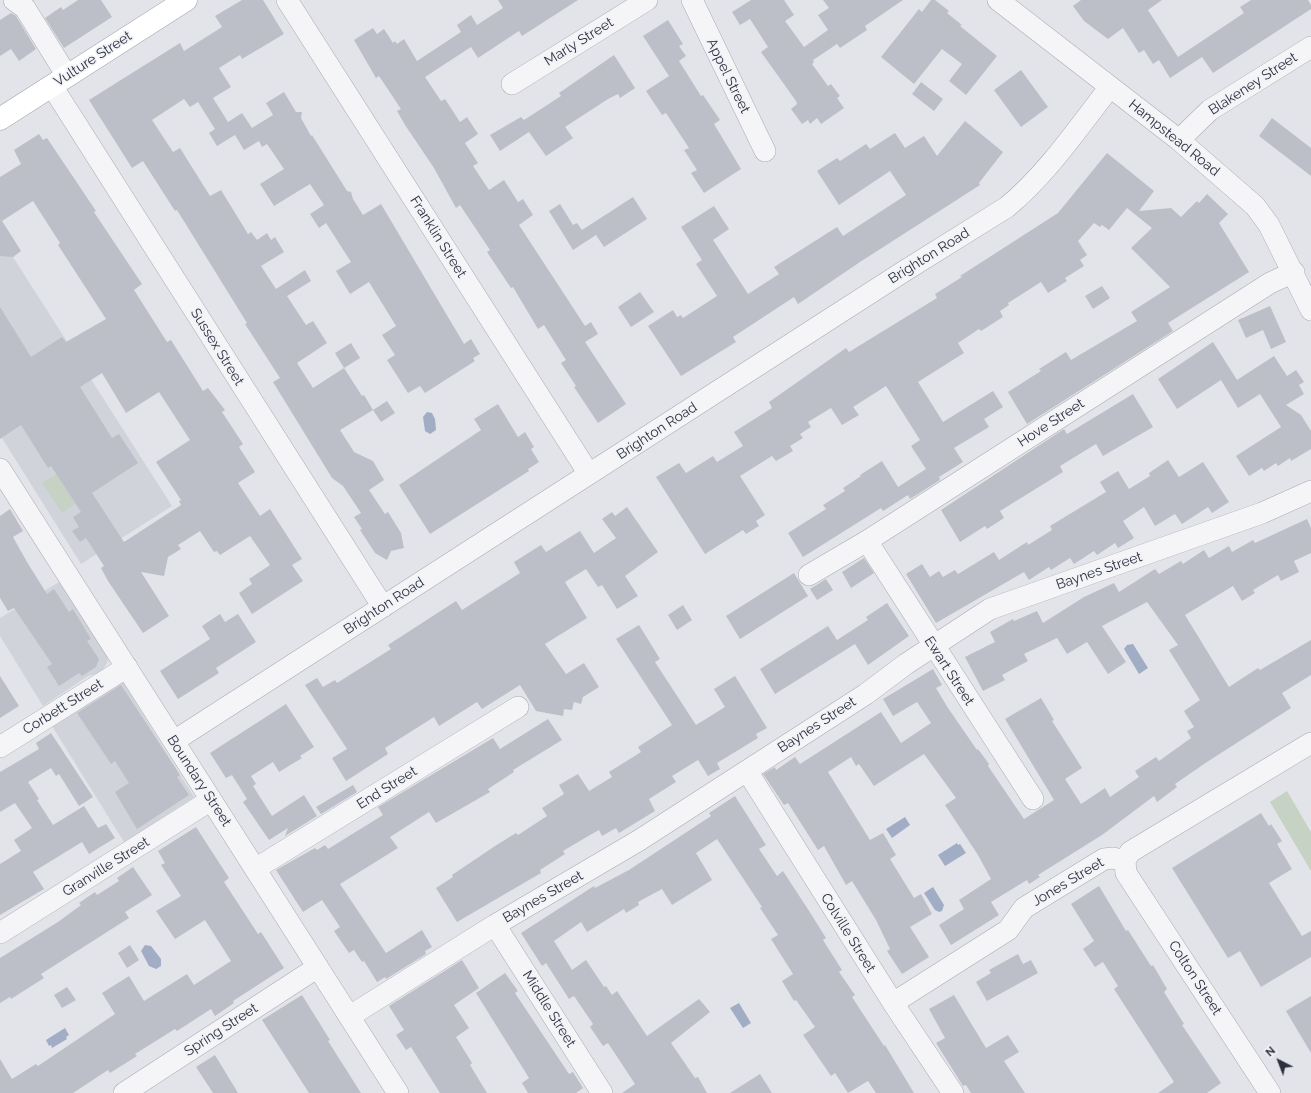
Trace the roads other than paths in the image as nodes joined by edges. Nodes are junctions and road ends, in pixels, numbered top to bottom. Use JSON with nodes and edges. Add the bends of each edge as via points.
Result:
{"nodes":[{"id":1,"x":6,"y":0,"type":"edge"},
{"id":2,"x":14,"y":0,"type":"edge"},
{"id":3,"x":186,"y":0,"type":"edge"},
{"id":4,"x":287,"y":0,"type":"edge"},
{"id":5,"x":647,"y":0,"type":"edge"},
{"id":6,"x":692,"y":0,"type":"edge"},
{"id":7,"x":998,"y":0,"type":"edge"},
{"id":8,"x":0,"y":2,"type":"edge"},
{"id":9,"x":1311,"y":46,"type":"edge"},
{"id":10,"x":59,"y":81,"type":"junction"},
{"id":11,"x":512,"y":84,"type":"dead end"},
{"id":12,"x":1110,"y":87,"type":"junction"},
{"id":13,"x":0,"y":119,"type":"edge"},
{"id":14,"x":1179,"y":140,"type":"junction"},
{"id":15,"x":765,"y":151,"type":"dead end"},
{"id":16,"x":1294,"y":272,"type":"junction"},
{"id":17,"x":1311,"y":310,"type":"edge"},
{"id":18,"x":0,"y":469,"type":"edge"},
{"id":19,"x":589,"y":474,"type":"junction"},
{"id":20,"x":1311,"y":490,"type":"edge"},
{"id":21,"x":867,"y":541,"type":"junction"},
{"id":22,"x":809,"y":575,"type":"dead end"},
{"id":23,"x":383,"y":607,"type":"junction"},
{"id":24,"x":933,"y":646,"type":"junction"},
{"id":25,"x":126,"y":667,"type":"junction"},
{"id":26,"x":518,"y":707,"type":"dead end"},
{"id":27,"x":174,"y":742,"type":"junction"},
{"id":28,"x":1311,"y":743,"type":"edge"},
{"id":29,"x":0,"y":747,"type":"edge"},
{"id":30,"x":747,"y":771,"type":"junction"},
{"id":31,"x":1032,"y":799,"type":"dead end"},
{"id":32,"x":211,"y":800,"type":"junction"},
{"id":33,"x":1125,"y":861,"type":"junction"},
{"id":34,"x":255,"y":869,"type":"junction"},
{"id":35,"x":495,"y":925,"type":"junction"},
{"id":36,"x":0,"y":933,"type":"edge"},
{"id":37,"x":318,"y":967,"type":"junction"},
{"id":38,"x":893,"y":1003,"type":"junction"},
{"id":39,"x":350,"y":1016,"type":"junction"},
{"id":40,"x":124,"y":1093,"type":"edge"},
{"id":41,"x":398,"y":1093,"type":"edge"},
{"id":42,"x":602,"y":1093,"type":"edge"},
{"id":43,"x":953,"y":1093,"type":"edge"},
{"id":44,"x":1270,"y":1093,"type":"edge"}],
"edges":[{"from":1,"to":8,"type":"street"},
{"from":2,"to":10,"type":"street","name":"Sussex Street","via":[[25,8]]},
{"from":3,"to":10,"type":"main road","name":"Vulture Street"},
{"from":4,"to":19,"type":"street","name":"Franklin Street"},
{"from":5,"to":11,"type":"street","name":"Marly Street"},
{"from":6,"to":15,"type":"street","name":"Appel Street"},
{"from":7,"to":12,"type":"street","name":"Hampstead Road"},
{"from":9,"to":14,"type":"street","name":"Blakeney Street","via":[[1210,110]]},
{"from":10,"to":13,"type":"main road","name":"Vulture Street"},
{"from":10,"to":23,"type":"street","name":"Sussex Street"},
{"from":12,"to":14,"type":"street","name":"Hampstead Road"},
{"from":12,"to":19,"type":"street","name":"Brighton Road","via":[[1053,158],[1007,207]]},
{"from":14,"to":16,"type":"street","name":"Hampstead Road","via":[[1255,206],[1269,225]]},
{"from":16,"to":17,"type":"street","name":"Hampstead Road"},
{"from":16,"to":21,"type":"street","name":"Hove Street","via":[[1274,281]]},
{"from":18,"to":25,"type":"street","name":"Boundary Street"},
{"from":19,"to":23,"type":"street","name":"Brighton Road"},
{"from":20,"to":24,"type":"street","name":"Baynes Street","via":[[1267,512],[994,607]]},
{"from":21,"to":22,"type":"street","name":"Hove Street"},
{"from":21,"to":24,"type":"street","name":"Ewart Street"},
{"from":23,"to":27,"type":"street","name":"Brighton Road"},
{"from":24,"to":30,"type":"street","name":"Baynes Street","via":[[866,694]]},
{"from":24,"to":31,"type":"street","name":"Ewart Street"},
{"from":25,"to":27,"type":"street","name":"Boundary Street"},
{"from":25,"to":29,"type":"street","name":"Corbett Street"},
{"from":26,"to":34,"type":"street","name":"End Street"},
{"from":27,"to":32,"type":"street","name":"Boundary Street"},
{"from":28,"to":33,"type":"street","name":"Jones Street","via":[[1130,852]]},
{"from":30,"to":35,"type":"street","name":"Baynes Street","via":[[638,841]]},
{"from":30,"to":38,"type":"street","name":"Colville Street"},
{"from":32,"to":34,"type":"street","name":"Boundary Street"},
{"from":32,"to":36,"type":"street","name":"Granville Street"},
{"from":33,"to":38,"type":"street","name":"Jones Street","via":[[1104,859],[1037,900],[1024,908],[1008,930]]},
{"from":33,"to":44,"type":"street","name":"Colton Street","via":[[1126,873]]},
{"from":34,"to":37,"type":"street","name":"Boundary Street"},
{"from":35,"to":39,"type":"street","name":"Baynes Street"},
{"from":35,"to":42,"type":"street","name":"Middle Street"},
{"from":37,"to":39,"type":"street","name":"Boundary Street"},
{"from":37,"to":40,"type":"street","name":"Spring Street"},
{"from":38,"to":43,"type":"street","name":"Colville Street"},
{"from":39,"to":41,"type":"street","name":"Boundary Street"}]}
